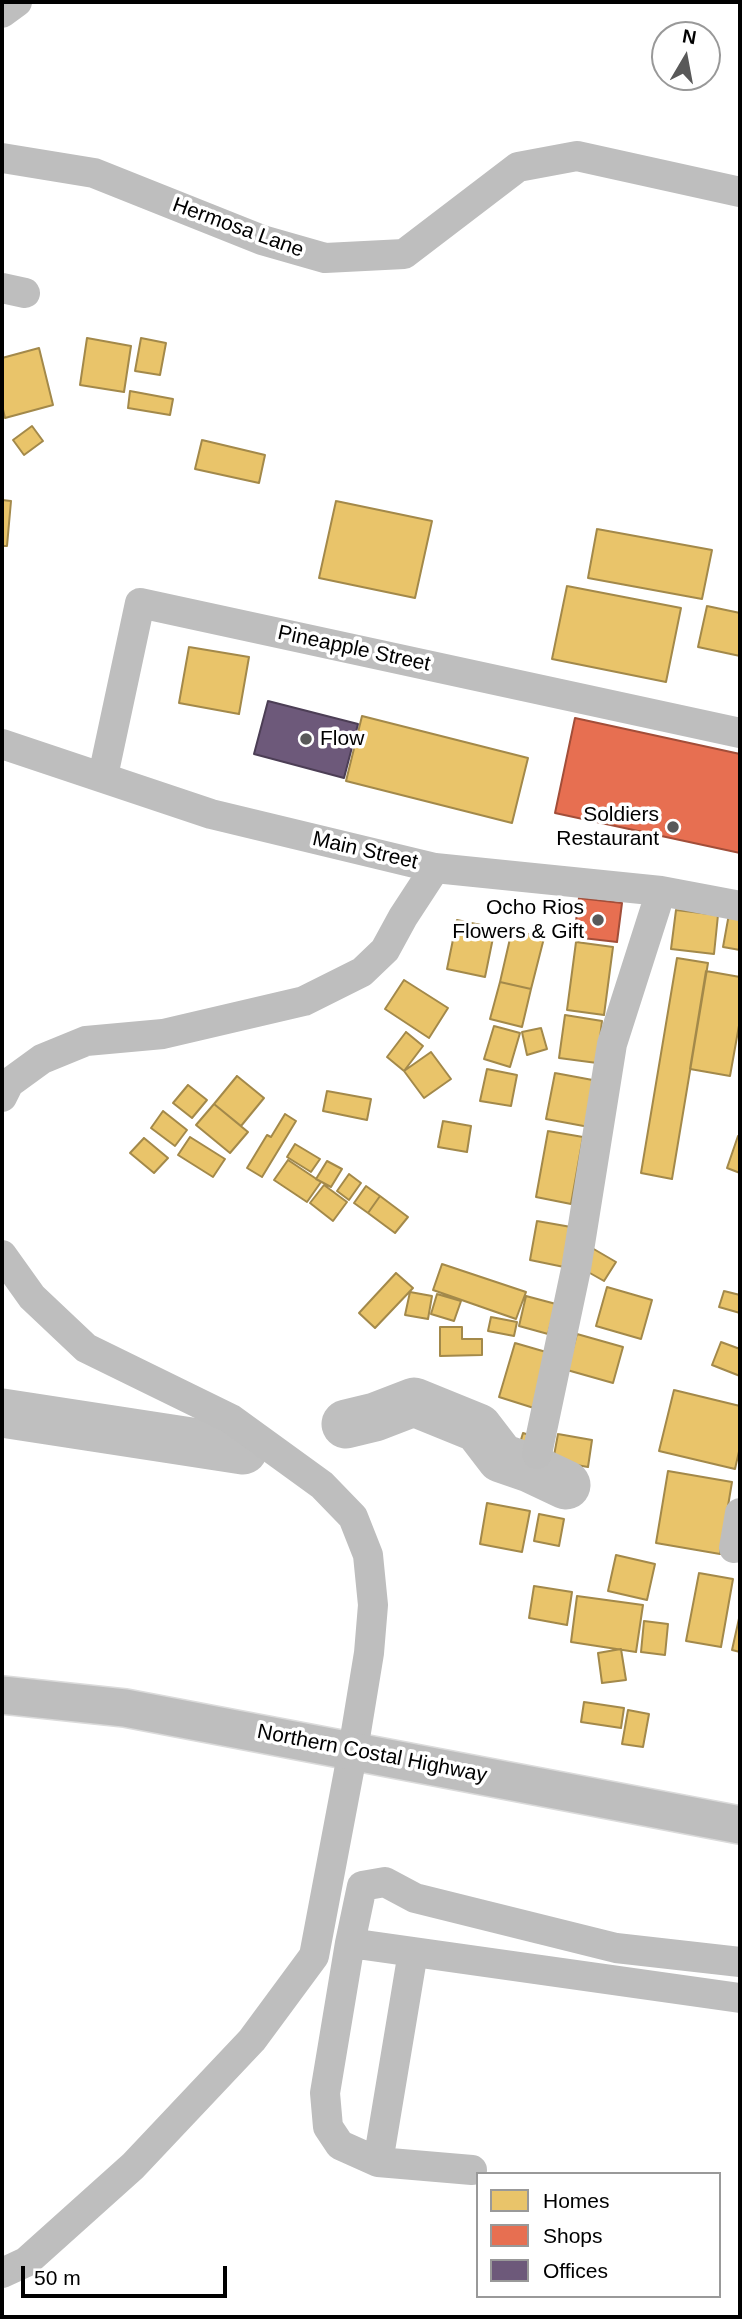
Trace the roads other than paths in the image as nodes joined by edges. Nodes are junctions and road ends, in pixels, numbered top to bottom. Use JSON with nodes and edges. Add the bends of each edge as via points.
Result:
{"nodes":[{"id":1,"x":17,"y":2,"type":"edge"},
{"id":2,"x":2,"y":13,"type":"edge"},
{"id":3,"x":2,"y":158,"type":"edge"},
{"id":4,"x":740,"y":192,"type":"edge"},
{"id":5,"x":740,"y":733,"type":"edge"},
{"id":6,"x":2,"y":744,"type":"edge"},
{"id":7,"x":103,"y":776,"type":"junction"},
{"id":8,"x":435,"y":868,"type":"junction"},
{"id":9,"x":661,"y":891,"type":"junction"},
{"id":10,"x":740,"y":906,"type":"edge"},
{"id":11,"x":2,"y":1097,"type":"edge"},
{"id":12,"x":2,"y":1255,"type":"edge"},
{"id":13,"x":537,"y":1454,"type":"dead end"},
{"id":14,"x":740,"y":1513,"type":"edge"},
{"id":15,"x":734,"y":1548,"type":"dead end"},
{"id":16,"x":2,"y":1695,"type":"edge"},
{"id":17,"x":353,"y":1750,"type":"junction"},
{"id":18,"x":740,"y":1825,"type":"edge"},
{"id":19,"x":349,"y":1943,"type":"junction"},
{"id":20,"x":413,"y":1952,"type":"junction"},
{"id":21,"x":740,"y":1962,"type":"edge"},
{"id":22,"x":740,"y":1998,"type":"edge"},
{"id":23,"x":378,"y":2162,"type":"junction"},
{"id":24,"x":472,"y":2170,"type":"dead end"},
{"id":25,"x":2,"y":2273,"type":"edge"}],
"edges":[{"from":1,"to":2,"type":"street"},
{"from":3,"to":4,"type":"street","name":"Hermosa Lane","via":[[94,173],[262,240],[325,258],[404,254],[517,167],[577,156]]},
{"from":5,"to":7,"type":"street","name":"Pineapple Street","via":[[140,603]]},
{"from":6,"to":7,"type":"street","name":"Main Street"},
{"from":7,"to":8,"type":"street","name":"Main Street","via":[[211,814]]},
{"from":8,"to":9,"type":"street","name":"Main Street"},
{"from":8,"to":11,"type":"street","via":[[385,950],[362,972],[304,1001],[163,1034],[86,1041],[42,1059],[9,1083]]},
{"from":9,"to":10,"type":"street","name":"Main Street"},
{"from":9,"to":13,"type":"street","via":[[612,1044],[576,1269]]},
{"from":12,"to":17,"type":"street","via":[[32,1297],[86,1348],[231,1419],[322,1486],[353,1517],[368,1555],[373,1605]]},
{"from":14,"to":15,"type":"street"},
{"from":16,"to":17,"type":"main road","name":"Northern Costal Highway","via":[[125,1708]]},
{"from":17,"to":18,"type":"main road","name":"Northern Costal Highway"},
{"from":17,"to":25,"type":"street","via":[[314,1956],[252,2040],[133,2166],[26,2262]]},
{"from":19,"to":20,"type":"street"},
{"from":19,"to":21,"type":"street","via":[[362,1886],[385,1882],[415,1898],[616,1948]]},
{"from":19,"to":23,"type":"street","via":[[325,2093],[328,2127],[340,2145]]},
{"from":20,"to":22,"type":"street"},
{"from":20,"to":23,"type":"street"},
{"from":23,"to":24,"type":"street"}]}
